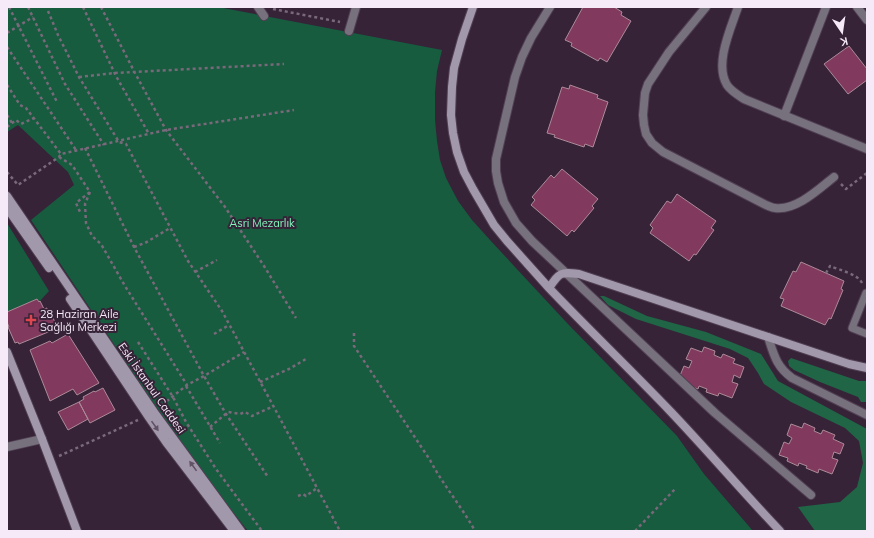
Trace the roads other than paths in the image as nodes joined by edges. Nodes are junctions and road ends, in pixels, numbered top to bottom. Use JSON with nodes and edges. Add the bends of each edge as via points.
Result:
{"nodes":[{"id":1,"x":258,"y":7,"type":"edge"},
{"id":2,"x":356,"y":7,"type":"edge"},
{"id":3,"x":473,"y":7,"type":"edge"},
{"id":4,"x":550,"y":7,"type":"edge"},
{"id":5,"x":706,"y":7,"type":"edge"},
{"id":6,"x":738,"y":7,"type":"edge"},
{"id":7,"x":826,"y":7,"type":"edge"},
{"id":8,"x":857,"y":7,"type":"edge"},
{"id":9,"x":266,"y":12,"type":"road end"},
{"id":10,"x":867,"y":20,"type":"edge"},
{"id":11,"x":350,"y":28,"type":"road end"},
{"id":12,"x":784,"y":116,"type":"junction"},
{"id":13,"x":867,"y":149,"type":"edge"},
{"id":14,"x":834,"y":177,"type":"dead end"},
{"id":15,"x":7,"y":196,"type":"edge"},
{"id":16,"x":7,"y":208,"type":"edge"},
{"id":17,"x":564,"y":273,"type":"junction"},
{"id":18,"x":549,"y":288,"type":"junction"},
{"id":19,"x":866,"y":293,"type":"road end"},
{"id":20,"x":867,"y":334,"type":"edge"},
{"id":21,"x":768,"y":337,"type":"junction"},
{"id":22,"x":7,"y":352,"type":"edge"},
{"id":23,"x":867,"y":368,"type":"edge"},
{"id":24,"x":151,"y":414,"type":"junction"},
{"id":25,"x":867,"y":415,"type":"edge"},
{"id":26,"x":42,"y":439,"type":"junction"},
{"id":27,"x":7,"y":447,"type":"edge"},
{"id":28,"x":811,"y":495,"type":"dead end"},
{"id":29,"x":77,"y":531,"type":"edge"},
{"id":30,"x":238,"y":531,"type":"edge"},
{"id":31,"x":780,"y":531,"type":"edge"}],
"edges":[{"from":1,"to":9,"type":"street"},
{"from":2,"to":11,"type":"street"},
{"from":3,"to":18,"type":"street","via":[[452,81],[451,115],[457,152],[467,177],[494,225]]},
{"from":4,"to":17,"type":"street","via":[[531,38],[515,77],[496,159],[496,171],[504,202],[516,223]]},
{"from":5,"to":14,"type":"street","via":[[669,52],[648,84],[644,104],[644,125],[652,143],[663,152],[766,206],[776,208],[798,203]]},
{"from":6,"to":12,"type":"street","via":[[723,56],[722,68],[727,85],[744,99]]},
{"from":7,"to":12,"type":"street"},
{"from":8,"to":10,"type":"street"},
{"from":12,"to":13,"type":"street"},
{"from":15,"to":24,"type":"street","name":"Eski İstanbul Caddesi"},
{"from":16,"to":24,"type":"street","name":"Eski İstanbul Caddesi"},
{"from":17,"to":18,"type":"street"},
{"from":17,"to":21,"type":"street","via":[[578,274]]},
{"from":17,"to":28,"type":"street","via":[[715,413]]},
{"from":18,"to":31,"type":"street","via":[[670,411]]},
{"from":19,"to":20,"type":"lane","via":[[852,328]]},
{"from":21,"to":23,"type":"street"},
{"from":21,"to":25,"type":"street","via":[[779,366],[785,373]]},
{"from":22,"to":26,"type":"street"},
{"from":24,"to":30,"type":"street","name":"Eski İstanbul Caddesi"},
{"from":26,"to":27,"type":"street"},
{"from":26,"to":29,"type":"street"}]}
